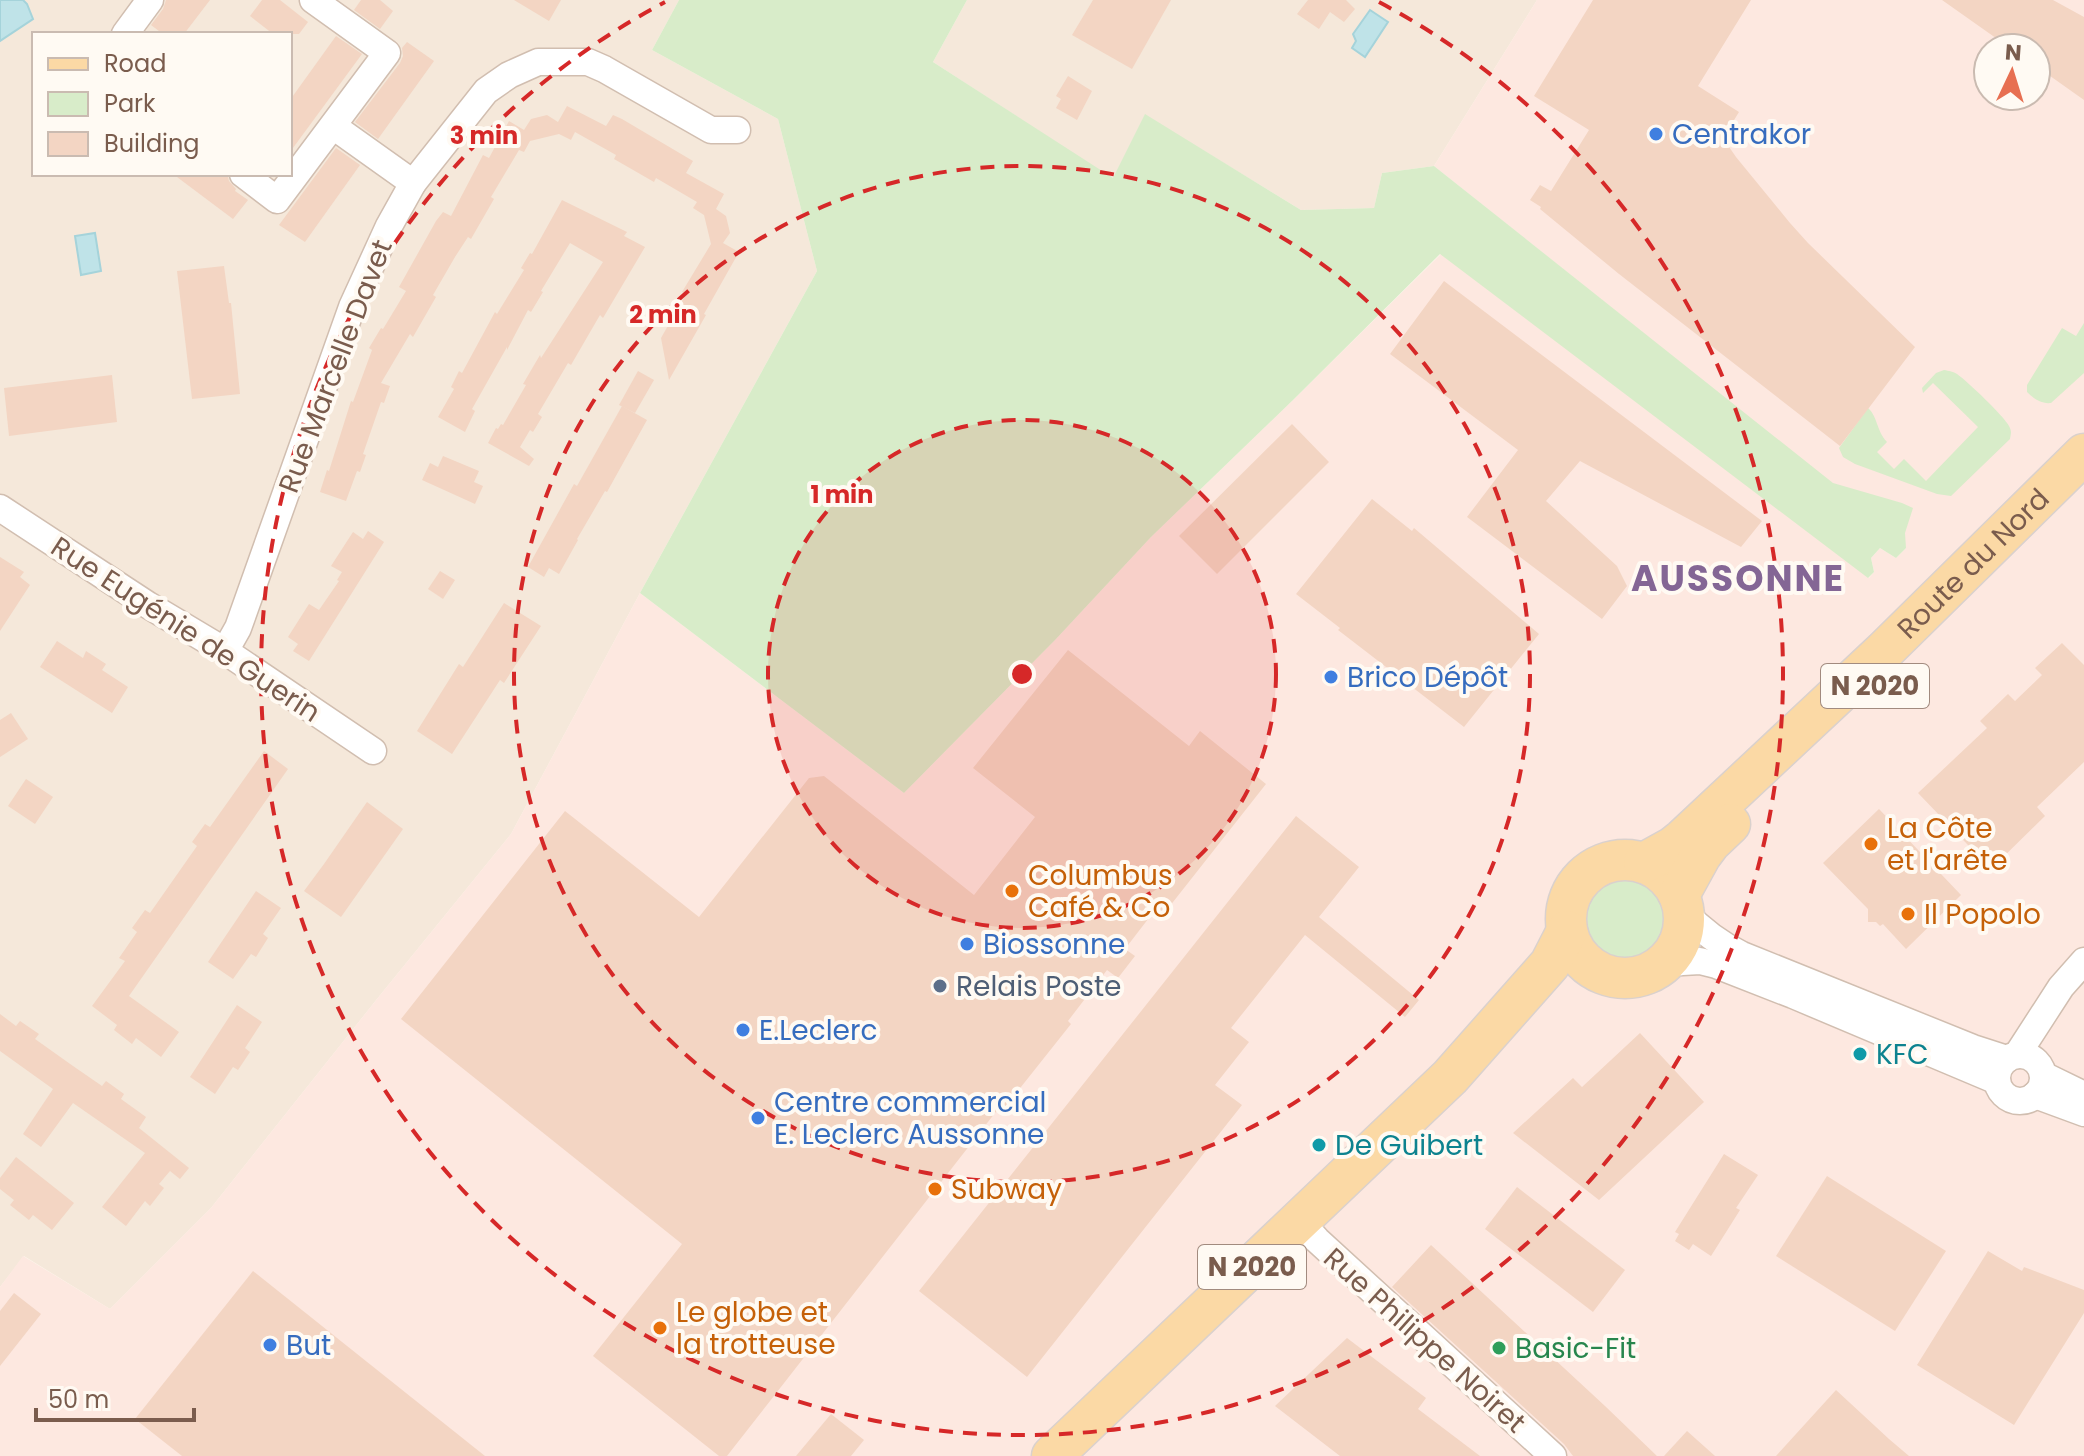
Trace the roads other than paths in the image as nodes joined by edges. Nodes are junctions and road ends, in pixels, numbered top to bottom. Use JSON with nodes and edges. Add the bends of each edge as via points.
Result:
{"nodes":[{"id":1,"x":150,"y":0,"type":"edge"},
{"id":2,"x":313,"y":0,"type":"edge"},
{"id":3,"x":126,"y":32,"type":"edge"},
{"id":4,"x":333,"y":126,"type":"junction"},
{"id":5,"x":737,"y":130,"type":"dead end"},
{"id":6,"x":246,"y":176,"type":"edge"},
{"id":7,"x":413,"y":183,"type":"junction"},
{"id":8,"x":2084,"y":454,"type":"edge"},
{"id":9,"x":2084,"y":485,"type":"edge"},
{"id":10,"x":0,"y":508,"type":"edge"},
{"id":11,"x":225,"y":651,"type":"junction"},
{"id":12,"x":373,"y":751,"type":"dead end"},
{"id":13,"x":1644,"y":863,"type":"junction"},
{"id":14,"x":1682,"y":904,"type":"junction"},
{"id":15,"x":1567,"y":931,"type":"junction"},
{"id":16,"x":2084,"y":961,"type":"edge"},
{"id":17,"x":1665,"y":963,"type":"junction"},
{"id":18,"x":1602,"y":973,"type":"junction"},
{"id":19,"x":2023,"y":1072,"type":"junction"},
{"id":20,"x":1450,"y":1077,"type":"junction"},
{"id":21,"x":2084,"y":1095,"type":"edge"},
{"id":22,"x":2084,"y":1113,"type":"edge"},
{"id":23,"x":1300,"y":1221,"type":"junction"},
{"id":24,"x":1052,"y":1456,"type":"edge"},
{"id":25,"x":1553,"y":1456,"type":"edge"}],
"edges":[{"from":1,"to":3,"type":"street"},
{"from":2,"to":4,"type":"street","via":[[387,53]]},
{"from":4,"to":6,"type":"street","via":[[277,200]]},
{"from":4,"to":7,"type":"street"},
{"from":5,"to":7,"type":"street","name":"Rue Marcelle Davet","via":[[711,130],[588,62],[538,62],[486,91]]},
{"from":7,"to":11,"type":"street","name":"Rue Marcelle Davet","via":[[352,307],[238,628]]},
{"from":8,"to":13,"type":"main road","name":"Route du Nord","number":"N 2020","via":[[1694,828]]},
{"from":9,"to":14,"type":"main road","name":"Route du Nord","number":"N 2020","via":[[1710,843],[1694,867]]},
{"from":10,"to":11,"type":"street","name":"Rue Eugénie de Guerin"},
{"from":11,"to":12,"type":"street","name":"Rue Eugénie de Guerin"},
{"from":13,"to":14,"type":"main road","via":[[1671,882]]},
{"from":13,"to":15,"type":"main road","via":[[1607,863],[1580,881],[1566,913]]},
{"from":14,"to":17,"type":"main road","via":[[1681,940]]},
{"from":14,"to":19,"type":"street","via":[[1723,946]]},
{"from":15,"to":18,"type":"main road","via":[[1579,956]]},
{"from":15,"to":20,"type":"main road","number":"N 2020","via":[[1550,964]]},
{"from":16,"to":19,"type":"street","via":[[2050,1004]]},
{"from":17,"to":18,"type":"main road","via":[[1641,976]]},
{"from":17,"to":19,"type":"street","via":[[1716,965],[1821,1007]]},
{"from":18,"to":20,"type":"main road","number":"N 2020","via":[[1559,988]]},
{"from":19,"to":21,"type":"street"},
{"from":19,"to":22,"type":"street"},
{"from":20,"to":23,"type":"main road","number":"N 2020"},
{"from":23,"to":24,"type":"main road","number":"N 2020"},
{"from":23,"to":25,"type":"street","name":"Rue Philippe Noiret"}]}
